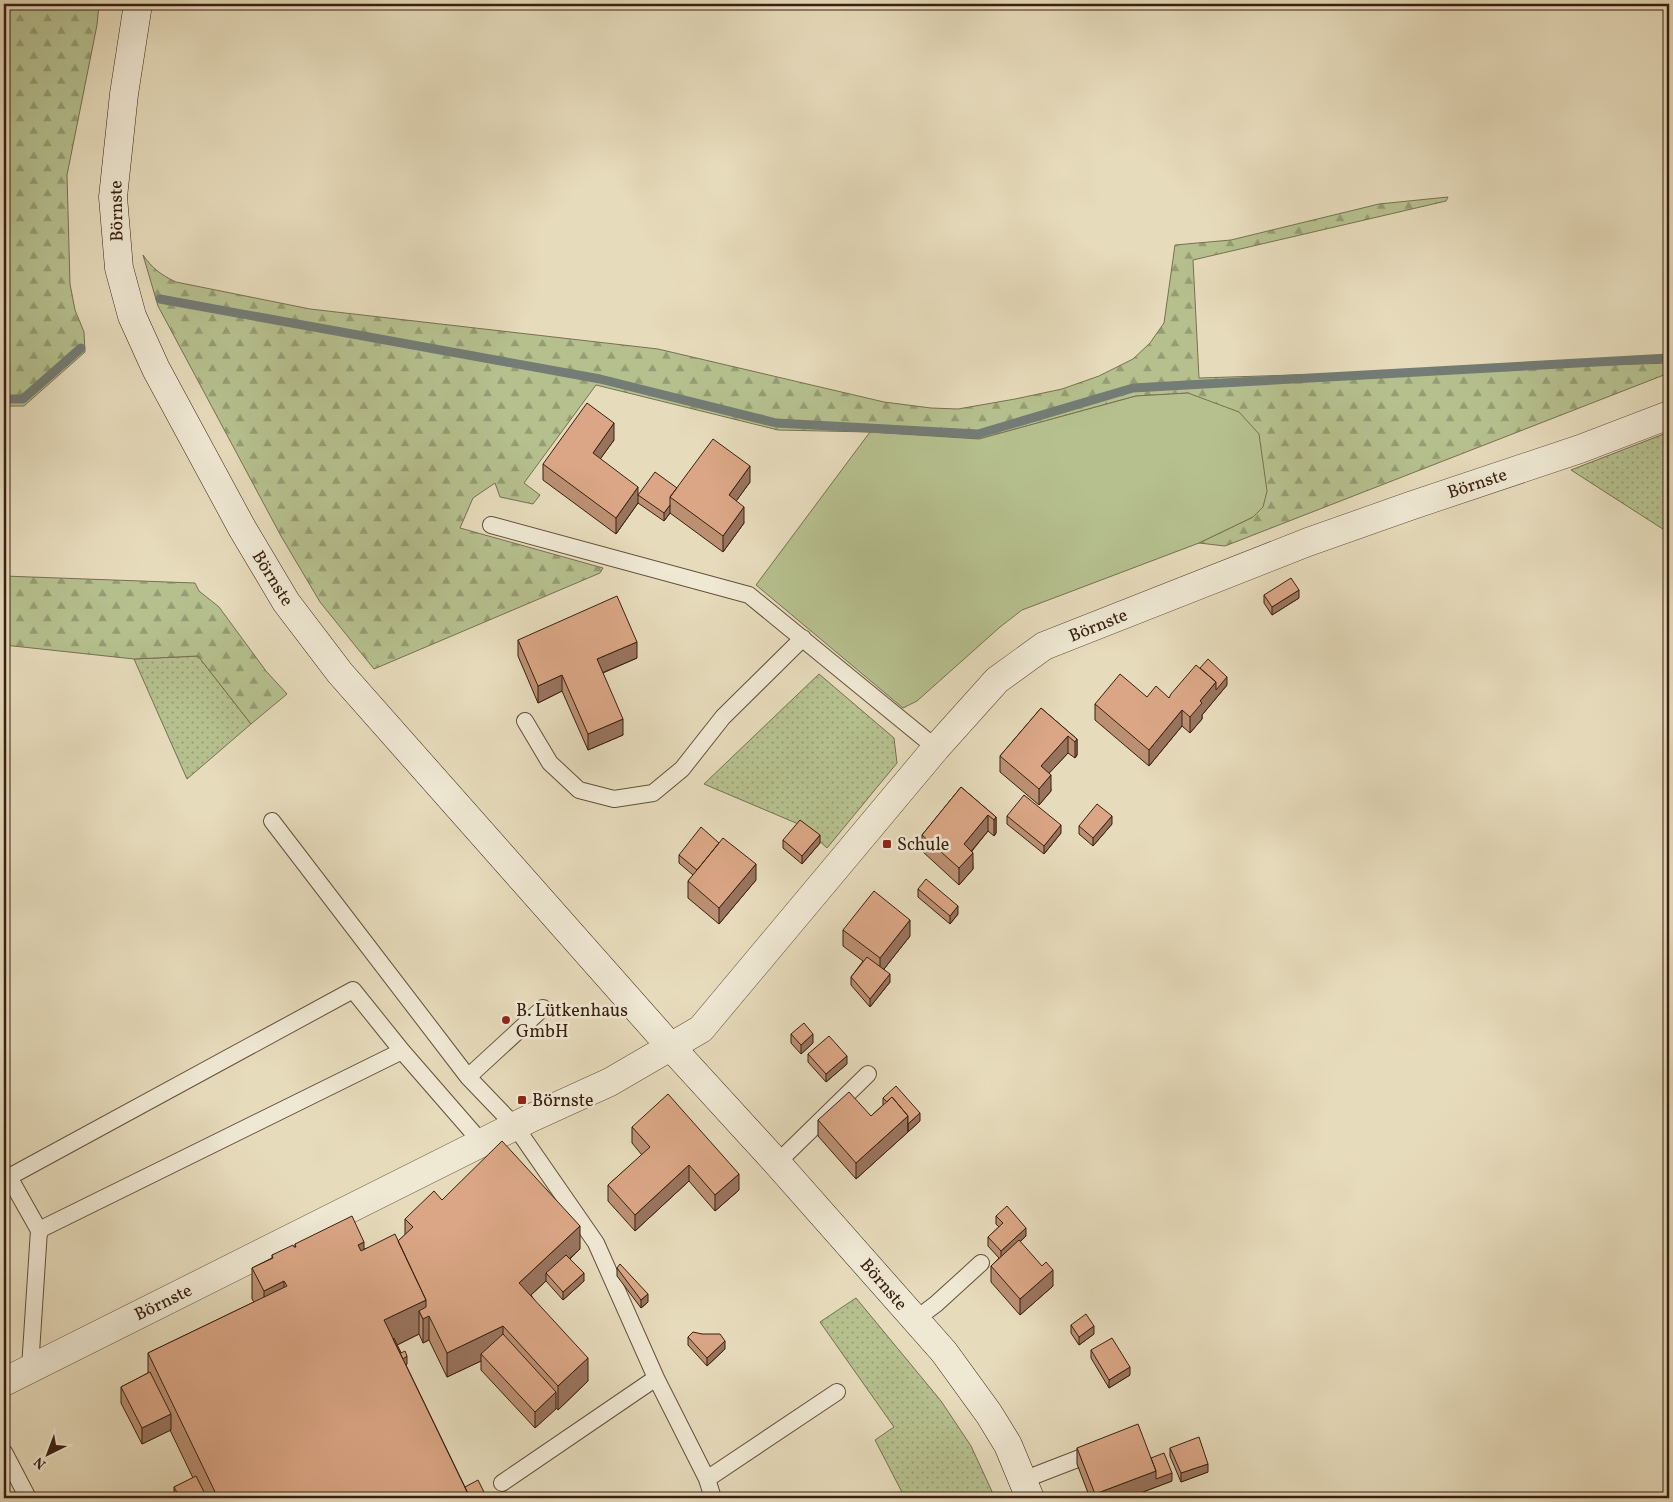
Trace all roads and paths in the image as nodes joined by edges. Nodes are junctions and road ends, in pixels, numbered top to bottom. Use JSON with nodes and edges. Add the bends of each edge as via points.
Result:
{"nodes":[{"id":1,"x":138,"y":4,"type":"edge"},
{"id":2,"x":1669,"y":415,"type":"edge"},
{"id":3,"x":491,"y":525,"type":"dead end"},
{"id":4,"x":802,"y":638,"type":"junction"},
{"id":5,"x":525,"y":721,"type":"dead end"},
{"id":6,"x":936,"y":748,"type":"junction"},
{"id":7,"x":272,"y":821,"type":"dead end"},
{"id":8,"x":543,"y":1008,"type":"dead end"},
{"id":9,"x":670,"y":1046,"type":"junction"},
{"id":10,"x":402,"y":1051,"type":"junction"},
{"id":11,"x":868,"y":1074,"type":"dead end"},
{"id":12,"x":468,"y":1077,"type":"junction"},
{"id":13,"x":515,"y":1126,"type":"junction"},
{"id":14,"x":482,"y":1143,"type":"junction"},
{"id":15,"x":777,"y":1163,"type":"junction"},
{"id":16,"x":40,"y":1232,"type":"junction"},
{"id":17,"x":981,"y":1263,"type":"dead end"},
{"id":18,"x":916,"y":1319,"type":"junction"},
{"id":19,"x":30,"y":1368,"type":"junction"},
{"id":20,"x":656,"y":1378,"type":"junction"},
{"id":21,"x":4,"y":1382,"type":"edge"},
{"id":22,"x":837,"y":1392,"type":"dead end"},
{"id":23,"x":1108,"y":1447,"type":"edge"},
{"id":24,"x":4,"y":1452,"type":"edge"},
{"id":25,"x":707,"y":1479,"type":"junction"},
{"id":26,"x":502,"y":1483,"type":"dead end"},
{"id":27,"x":1026,"y":1489,"type":"edge"},
{"id":28,"x":28,"y":1498,"type":"edge"},
{"id":29,"x":713,"y":1498,"type":"edge"}],
"edges":[{"from":1,"to":9,"type":"street","name":"Börnste","via":[[113,197],[119,268],[132,316],[156,369],[242,528],[282,594],[340,673]]},
{"from":2,"to":6,"type":"street","name":"Börnste","via":[[1580,449],[1308,542],[1044,646],[997,680]]},
{"from":3,"to":4,"type":"lane","via":[[749,594]]},
{"from":4,"to":5,"type":"lane","via":[[722,717],[682,769],[653,793],[614,799],[580,790],[550,763]]},
{"from":4,"to":6,"type":"lane"},
{"from":6,"to":9,"type":"street","name":"Börnste","via":[[701,1029]]},
{"from":7,"to":12,"type":"lane"},
{"from":8,"to":12,"type":"lane"},
{"from":9,"to":13,"type":"street","name":"Börnste","via":[[610,1082]]},
{"from":9,"to":15,"type":"street","name":"Börnste"},
{"from":10,"to":14,"type":"lane"},
{"from":10,"to":16,"type":"lane"},
{"from":10,"to":16,"type":"lane","via":[[353,990],[9,1177]]},
{"from":11,"to":15,"type":"lane"},
{"from":12,"to":13,"type":"lane"},
{"from":13,"to":14,"type":"street","name":"Börnste"},
{"from":13,"to":20,"type":"lane","via":[[596,1244]]},
{"from":14,"to":19,"type":"street","name":"Börnste"},
{"from":15,"to":18,"type":"street","name":"Börnste"},
{"from":16,"to":19,"type":"lane"},
{"from":17,"to":18,"type":"lane"},
{"from":18,"to":27,"type":"street","name":"Börnste","via":[[989,1414],[1008,1444]]},
{"from":19,"to":21,"type":"street","name":"Börnste"},
{"from":20,"to":25,"type":"lane"},
{"from":20,"to":26,"type":"lane"},
{"from":22,"to":25,"type":"lane"},
{"from":23,"to":27,"type":"lane"},
{"from":24,"to":28,"type":"lane"},
{"from":25,"to":29,"type":"lane"}]}
